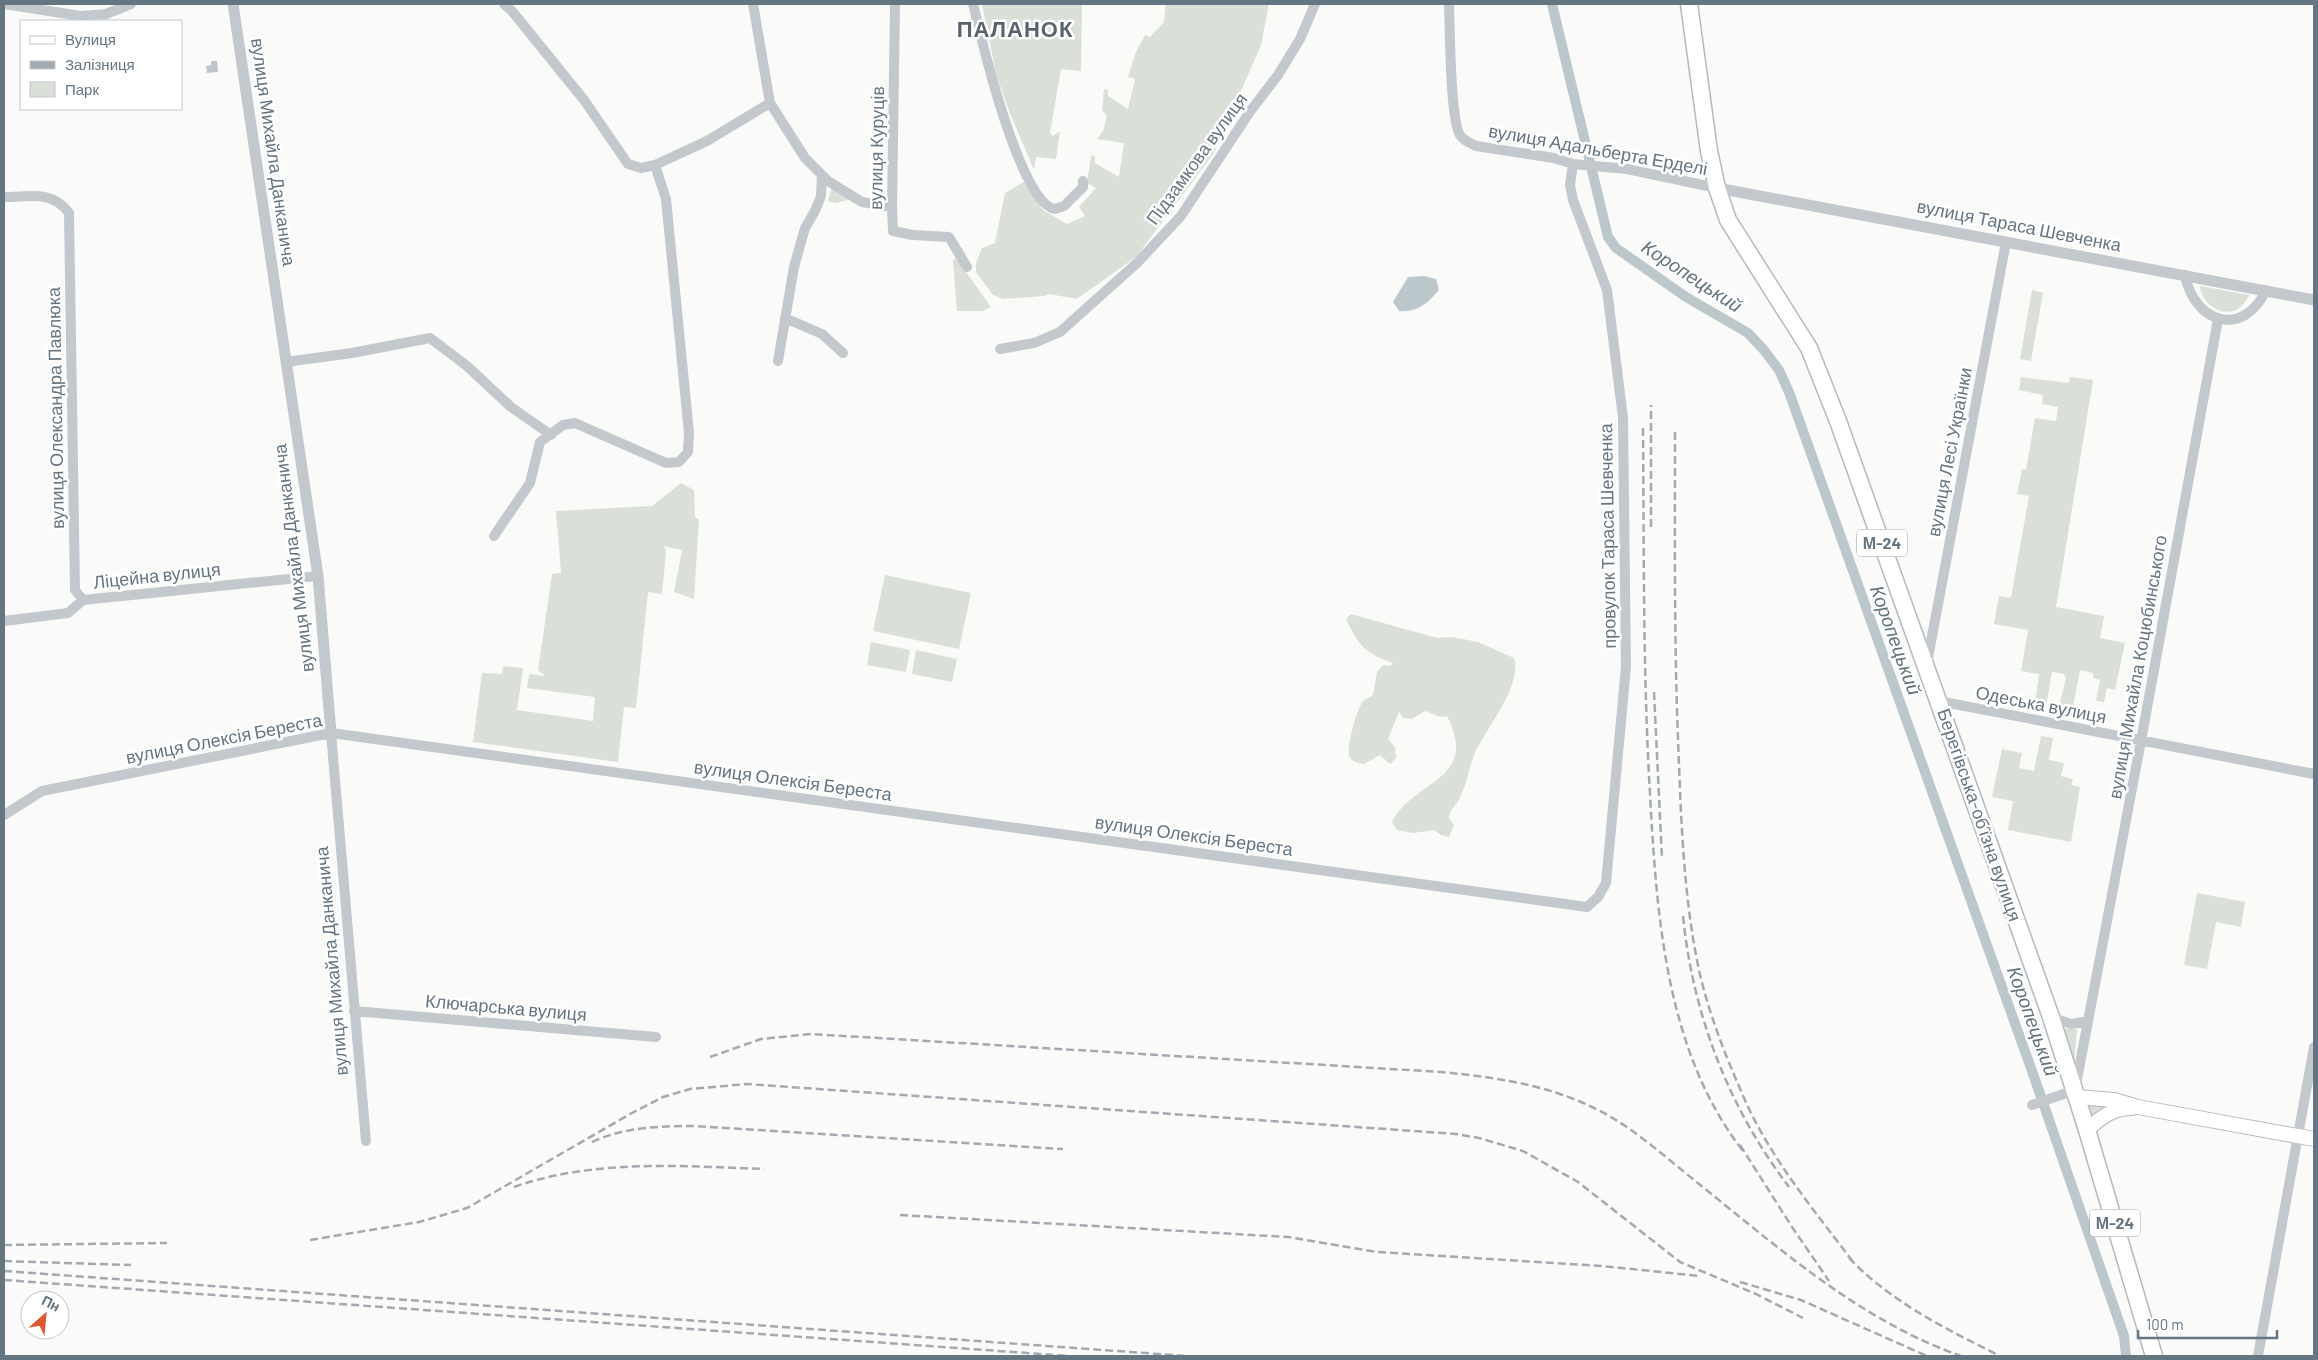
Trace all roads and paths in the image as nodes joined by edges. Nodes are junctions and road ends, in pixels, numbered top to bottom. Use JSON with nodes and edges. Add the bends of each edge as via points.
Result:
{"nodes":[{"id":1,"x":4,"y":4,"type":"edge"},
{"id":2,"x":131,"y":4,"type":"edge"},
{"id":3,"x":233,"y":4,"type":"edge"},
{"id":4,"x":504,"y":4,"type":"edge"},
{"id":5,"x":753,"y":4,"type":"edge"},
{"id":6,"x":896,"y":4,"type":"edge"},
{"id":7,"x":973,"y":4,"type":"edge"},
{"id":8,"x":1315,"y":4,"type":"edge"},
{"id":9,"x":1449,"y":4,"type":"edge"},
{"id":10,"x":1690,"y":4,"type":"edge"},
{"id":11,"x":770,"y":103,"type":"junction"},
{"id":12,"x":1577,"y":164,"type":"junction"},
{"id":13,"x":655,"y":165,"type":"junction"},
{"id":14,"x":822,"y":176,"type":"junction"},
{"id":15,"x":1083,"y":181,"type":"dead end"},
{"id":16,"x":1717,"y":188,"type":"junction"},
{"id":17,"x":4,"y":197,"type":"edge"},
{"id":18,"x":892,"y":207,"type":"junction"},
{"id":19,"x":2006,"y":242,"type":"junction"},
{"id":20,"x":967,"y":267,"type":"dead end"},
{"id":21,"x":2185,"y":275,"type":"junction"},
{"id":22,"x":2266,"y":290,"type":"junction"},
{"id":23,"x":2314,"y":300,"type":"edge"},
{"id":24,"x":785,"y":318,"type":"junction"},
{"id":25,"x":2218,"y":319,"type":"junction"},
{"id":26,"x":1000,"y":348,"type":"dead end"},
{"id":27,"x":844,"y":354,"type":"dead end"},
{"id":28,"x":778,"y":360,"type":"dead end"},
{"id":29,"x":286,"y":362,"type":"junction"},
{"id":30,"x":551,"y":434,"type":"junction"},
{"id":31,"x":494,"y":536,"type":"dead end"},
{"id":32,"x":318,"y":576,"type":"junction"},
{"id":33,"x":83,"y":600,"type":"junction"},
{"id":34,"x":4,"y":621,"type":"edge"},
{"id":35,"x":1926,"y":668,"type":"junction"},
{"id":36,"x":1939,"y":701,"type":"junction"},
{"id":37,"x":331,"y":733,"type":"junction"},
{"id":38,"x":2142,"y":741,"type":"junction"},
{"id":39,"x":2314,"y":774,"type":"edge"},
{"id":40,"x":4,"y":815,"type":"edge"},
{"id":41,"x":1587,"y":907,"type":"joint"},
{"id":42,"x":354,"y":1011,"type":"junction"},
{"id":43,"x":2051,"y":1017,"type":"junction"},
{"id":44,"x":2088,"y":1021,"type":"junction"},
{"id":45,"x":656,"y":1037,"type":"dead end"},
{"id":46,"x":2314,"y":1047,"type":"edge"},
{"id":47,"x":2076,"y":1093,"type":"junction"},
{"id":48,"x":2034,"y":1104,"type":"dead end"},
{"id":49,"x":2138,"y":1108,"type":"junction"},
{"id":50,"x":2087,"y":1130,"type":"junction"},
{"id":51,"x":2298,"y":1136,"type":"junction"},
{"id":52,"x":2314,"y":1139,"type":"edge"},
{"id":53,"x":366,"y":1141,"type":"dead end"},
{"id":54,"x":2154,"y":1356,"type":"edge"},
{"id":55,"x":2258,"y":1356,"type":"edge"}],
"edges":[{"from":1,"to":2,"type":"street","via":[[81,16],[106,14]]},
{"from":3,"to":29,"type":"street","name":"вулиця Михайла Данканича"},
{"from":4,"to":13,"type":"street","via":[[584,100],[628,164],[641,168]]},
{"from":5,"to":11,"type":"street"},
{"from":6,"to":18,"type":"street","name":"вулиця Куруців"},
{"from":7,"to":15,"type":"street","via":[[999,105],[1030,183],[1046,206],[1054,209],[1064,206],[1083,187]]},
{"from":8,"to":26,"type":"street","name":"Підзамкова вулиця","via":[[1300,39],[1278,75],[1181,216],[1138,264],[1060,332],[1034,343]]},
{"from":9,"to":12,"type":"street","name":"вулиця Адальберта Ерделі","via":[[1454,103],[1460,135],[1476,146]]},
{"from":10,"to":16,"type":"highway","name":"Берегівська-обʼїзна вулиця","number":"М-24"},
{"from":11,"to":13,"type":"street","via":[[707,141]]},
{"from":11,"to":14,"type":"street","via":[[805,158]]},
{"from":12,"to":16,"type":"street","name":"вулиця Адальберта Ерделі","via":[[1598,165]]},
{"from":12,"to":41,"type":"street","name":"провулок Тараса Шевченка","via":[[1570,185],[1607,290],[1621,399],[1624,455],[1626,667],[1606,882],[1598,897]]},
{"from":13,"to":30,"type":"street","via":[[666,198],[689,433],[688,452],[679,462],[666,463],[575,423]]},
{"from":14,"to":18,"type":"street","via":[[862,202]]},
{"from":14,"to":24,"type":"street","via":[[821,196],[805,228]]},
{"from":16,"to":19,"type":"street","name":"вулиця Тараса Шевченка"},
{"from":16,"to":35,"type":"highway","name":"Берегівська-обʼїзна вулиця","number":"М-24","via":[[1732,227],[1809,348],[1842,429]]},
{"from":17,"to":33,"type":"street","name":"вулиця Олександра Павлюка","via":[[50,197],[69,213],[75,590]]},
{"from":18,"to":20,"type":"street","name":"вулиця Куруців","via":[[894,230],[913,235],[949,237]]},
{"from":19,"to":21,"type":"street","name":"вулиця Тараса Шевченка"},
{"from":19,"to":35,"type":"street","name":"вулиця Лесі Українки"},
{"from":21,"to":22,"type":"street","name":"вулиця Тараса Шевченка"},
{"from":21,"to":25,"type":"street","via":[[2197,305]]},
{"from":22,"to":23,"type":"street","name":"вулиця Тараса Шевченка"},
{"from":22,"to":25,"type":"street","via":[[2246,316]]},
{"from":24,"to":27,"type":"street","via":[[822,334]]},
{"from":24,"to":28,"type":"street"},
{"from":25,"to":38,"type":"street","name":"вулиця Михайла Коцюбинського"},
{"from":29,"to":30,"type":"street","via":[[430,338],[467,366],[511,407]]},
{"from":29,"to":32,"type":"street","name":"вулиця Михайла Данканича"},
{"from":30,"to":31,"type":"street","via":[[540,442],[530,483]]},
{"from":32,"to":33,"type":"street","name":"Ліцейна вулиця"},
{"from":32,"to":37,"type":"street","name":"вулиця Михайла Данканича"},
{"from":33,"to":34,"type":"street","name":"Ліцейна вулиця","via":[[68,613]]},
{"from":35,"to":36,"type":"highway","name":"Берегівська-обʼїзна вулиця","number":"М-24"},
{"from":36,"to":38,"type":"street","name":"Одеська вулиця"},
{"from":36,"to":43,"type":"highway","name":"Берегівська-обʼїзна вулиця","number":"М-24"},
{"from":37,"to":40,"type":"street","name":"вулиця Олексія Береста","via":[[42,791]]},
{"from":37,"to":41,"type":"street","name":"вулиця Олексія Береста"},
{"from":37,"to":42,"type":"street","name":"вулиця Михайла Данканича"},
{"from":38,"to":39,"type":"street","name":"Одеська вулиця"},
{"from":38,"to":44,"type":"street","name":"вулиця Михайла Коцюбинського"},
{"from":42,"to":45,"type":"street","name":"Ключарська вулиця"},
{"from":42,"to":53,"type":"street","name":"вулиця Михайла Данканича"},
{"from":43,"to":44,"type":"street","via":[[2070,1024]]},
{"from":43,"to":47,"type":"highway","name":"Берегівська-обʼїзна вулиця","number":"М-24"},
{"from":44,"to":47,"type":"street","name":"вулиця Михайла Коцюбинського"},
{"from":46,"to":51,"type":"street"},
{"from":47,"to":48,"type":"street"},
{"from":47,"to":49,"type":"main road"},
{"from":47,"to":50,"type":"highway","name":"Берегівська-обʼїзна вулиця","number":"М-24"},
{"from":49,"to":50,"type":"main road","via":[[2110,1112]]},
{"from":49,"to":51,"type":"main road"},
{"from":50,"to":54,"type":"highway","name":"Берегівська-обʼїзна вулиця","number":"М-24"},
{"from":51,"to":52,"type":"main road"},
{"from":51,"to":55,"type":"street"}]}
